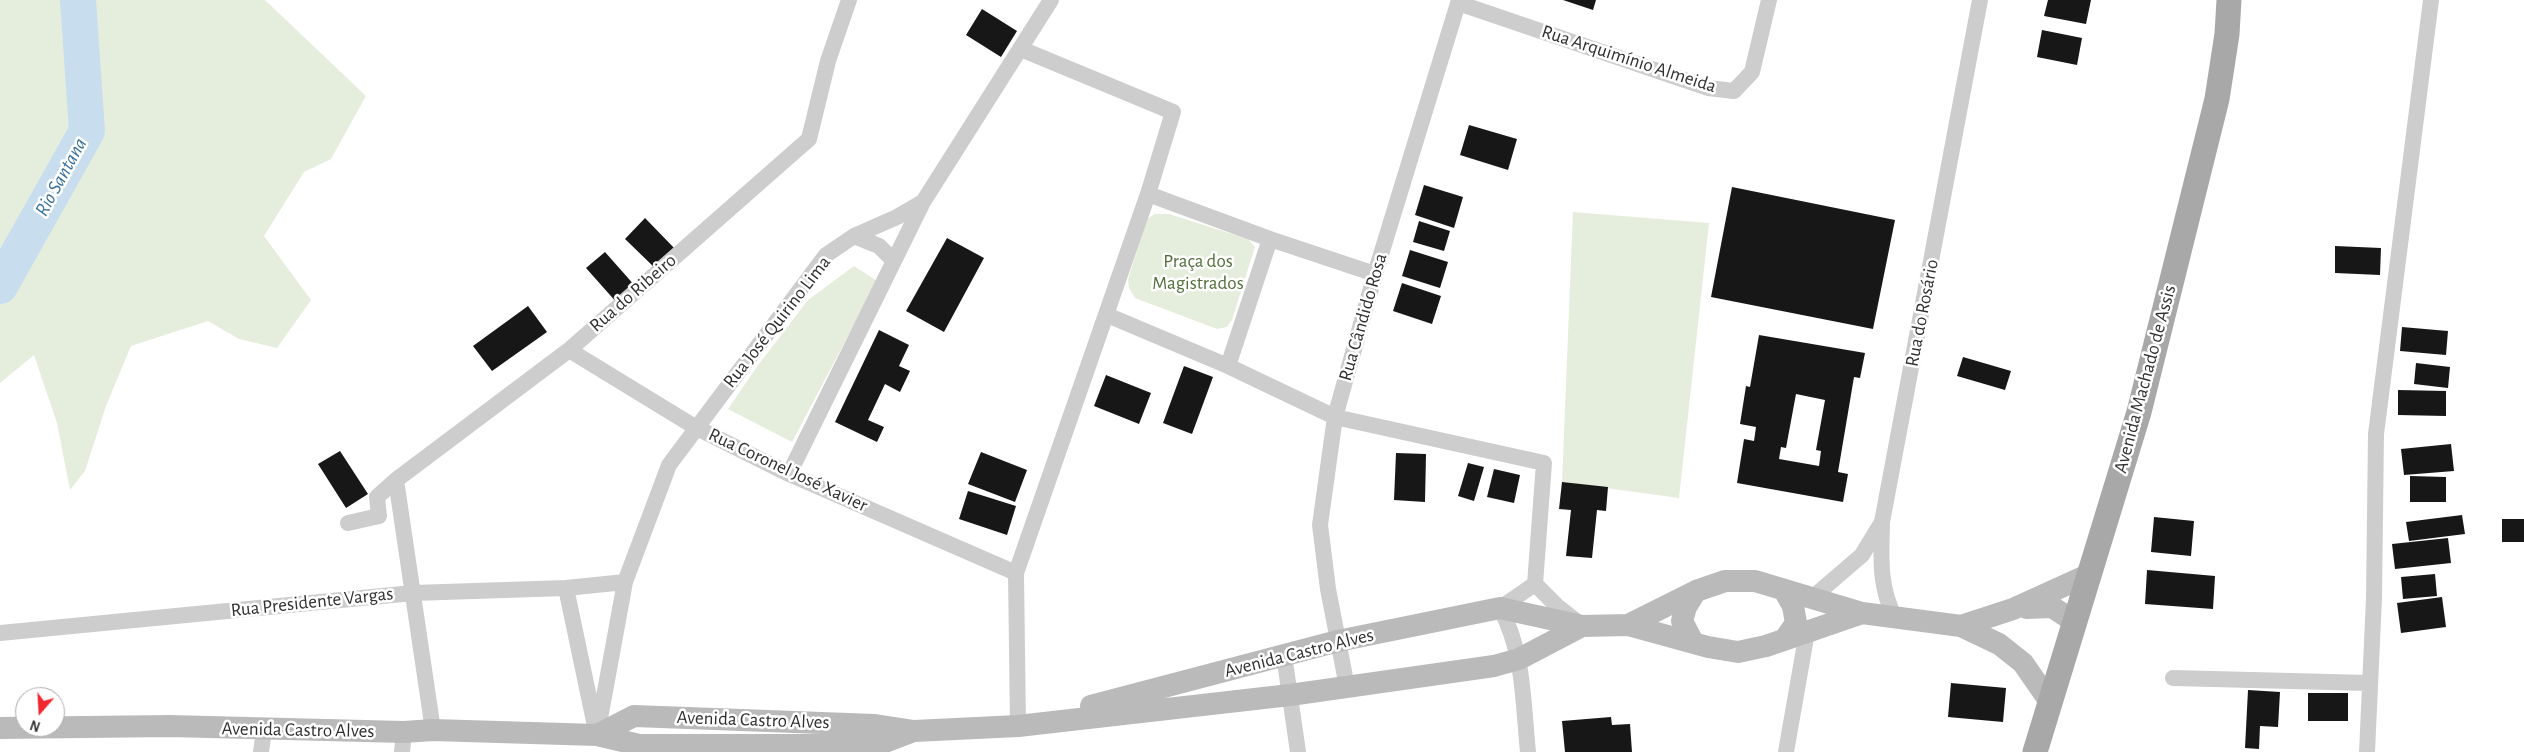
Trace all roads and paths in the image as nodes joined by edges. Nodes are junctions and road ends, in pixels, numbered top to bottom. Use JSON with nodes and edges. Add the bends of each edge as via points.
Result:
{"nodes":[{"id":1,"x":849,"y":0,"type":"edge"},
{"id":2,"x":1051,"y":0,"type":"edge"},
{"id":3,"x":1769,"y":0,"type":"edge"},
{"id":4,"x":1980,"y":0,"type":"edge"},
{"id":5,"x":2229,"y":0,"type":"edge"},
{"id":6,"x":2432,"y":0,"type":"edge"},
{"id":7,"x":1459,"y":2,"type":"edge"},
{"id":8,"x":1021,"y":48,"type":"junction"},
{"id":9,"x":1148,"y":194,"type":"junction"},
{"id":10,"x":923,"y":202,"type":"junction"},
{"id":11,"x":854,"y":236,"type":"junction"},
{"id":12,"x":1270,"y":239,"type":"junction"},
{"id":13,"x":893,"y":260,"type":"junction"},
{"id":14,"x":1375,"y":274,"type":"junction"},
{"id":15,"x":1107,"y":315,"type":"junction"},
{"id":16,"x":569,"y":350,"type":"junction"},
{"id":17,"x":1228,"y":366,"type":"junction"},
{"id":18,"x":1335,"y":416,"type":"junction"},
{"id":19,"x":695,"y":427,"type":"junction"},
{"id":20,"x":789,"y":474,"type":"junction"},
{"id":21,"x":396,"y":480,"type":"junction"},
{"id":22,"x":1882,"y":522,"type":"junction"},
{"id":23,"x":348,"y":523,"type":"dead end"},
{"id":24,"x":1016,"y":573,"type":"junction"},
{"id":25,"x":2090,"y":574,"type":"junction"},
{"id":26,"x":626,"y":582,"type":"junction"},
{"id":27,"x":1535,"y":584,"type":"junction"},
{"id":28,"x":566,"y":588,"type":"junction"},
{"id":29,"x":1784,"y":590,"type":"junction"},
{"id":30,"x":1696,"y":591,"type":"junction"},
{"id":31,"x":412,"y":593,"type":"junction"},
{"id":32,"x":1812,"y":598,"type":"junction"},
{"id":33,"x":1500,"y":608,"type":"junction"},
{"id":34,"x":2013,"y":609,"type":"junction"},
{"id":35,"x":1862,"y":613,"type":"junction"},
{"id":36,"x":1894,"y":618,"type":"junction"},
{"id":37,"x":2075,"y":622,"type":"junction"},
{"id":38,"x":1628,"y":624,"type":"junction"},
{"id":39,"x":1582,"y":626,"type":"junction"},
{"id":40,"x":1961,"y":626,"type":"junction"},
{"id":41,"x":1808,"y":632,"type":"junction"},
{"id":42,"x":0,"y":633,"type":"edge"},
{"id":43,"x":1785,"y":639,"type":"junction"},
{"id":44,"x":1338,"y":642,"type":"junction"},
{"id":45,"x":1692,"y":642,"type":"junction"},
{"id":46,"x":1284,"y":655,"type":"junction"},
{"id":47,"x":1519,"y":659,"type":"junction"},
{"id":48,"x":2023,"y":663,"type":"junction"},
{"id":49,"x":2061,"y":666,"type":"junction"},
{"id":50,"x":2173,"y":678,"type":"dead end"},
{"id":51,"x":2369,"y":683,"type":"junction"},
{"id":52,"x":1347,"y":687,"type":"junction"},
{"id":53,"x":1290,"y":696,"type":"junction"},
{"id":54,"x":2050,"y":702,"type":"junction"},
{"id":55,"x":1018,"y":726,"type":"junction"},
{"id":56,"x":0,"y":728,"type":"edge"},
{"id":57,"x":264,"y":730,"type":"junction"},
{"id":58,"x":433,"y":730,"type":"junction"},
{"id":59,"x":597,"y":735,"type":"junction"},
{"id":60,"x":876,"y":741,"type":"edge"},
{"id":61,"x":403,"y":742,"type":"edge"},
{"id":62,"x":261,"y":752,"type":"edge"},
{"id":63,"x":1298,"y":752,"type":"edge"},
{"id":64,"x":1528,"y":752,"type":"edge"},
{"id":65,"x":1786,"y":752,"type":"edge"},
{"id":66,"x":2035,"y":752,"type":"edge"},
{"id":67,"x":2368,"y":752,"type":"edge"}],
"edges":[{"from":1,"to":16,"type":"street","name":"Rua do Ribeiro","via":[[828,61],[809,139]]},
{"from":2,"to":8,"type":"street","name":"Rua José Quirino Lima"},
{"from":3,"to":7,"type":"street","name":"Rua Arquimínio Almeida","via":[[1752,72],[1734,91],[1708,88]]},
{"from":4,"to":22,"type":"street","name":"Rua do Rosário"},
{"from":5,"to":25,"type":"main road","name":"Avenida Machado de Assis","via":[[2217,99],[2139,412]]},
{"from":6,"to":51,"type":"street","via":[[2376,434],[2374,598]]},
{"from":7,"to":14,"type":"street","name":"Rua Cândido Rosa"},
{"from":8,"to":9,"type":"street","via":[[1173,112]]},
{"from":8,"to":10,"type":"street","name":"Rua José Quirino Lima"},
{"from":9,"to":12,"type":"street"},
{"from":9,"to":15,"type":"street"},
{"from":10,"to":11,"type":"street","name":"Rua José Quirino Lima"},
{"from":10,"to":13,"type":"street","name":"Rua José Quirino Lima"},
{"from":11,"to":13,"type":"street","via":[[879,246]]},
{"from":11,"to":19,"type":"street","name":"Rua José Quirino Lima","via":[[826,255]]},
{"from":12,"to":14,"type":"street"},
{"from":12,"to":17,"type":"street"},
{"from":13,"to":20,"type":"street","name":"Rua José Quirino Lima"},
{"from":14,"to":18,"type":"street","name":"Rua Cândido Rosa"},
{"from":15,"to":17,"type":"street"},
{"from":15,"to":24,"type":"street"},
{"from":16,"to":19,"type":"street","name":"Rua Coronel José Xavier"},
{"from":16,"to":21,"type":"street","name":"Rua do Ribeiro"},
{"from":17,"to":18,"type":"street"},
{"from":18,"to":27,"type":"street","via":[[1544,463]]},
{"from":18,"to":44,"type":"street","name":"Rua Cândido Rosa","via":[[1320,525]]},
{"from":19,"to":20,"type":"street","name":"Rua Coronel José Xavier"},
{"from":19,"to":26,"type":"street","name":"Rua José Quirino Lima","via":[[669,464]]},
{"from":20,"to":24,"type":"street","name":"Rua Coronel José Xavier"},
{"from":21,"to":23,"type":"street","name":"Rua do Ribeiro","via":[[377,497],[379,516]]},
{"from":21,"to":31,"type":"street"},
{"from":22,"to":32,"type":"street","name":"Rua do Rosário","via":[[1862,555]]},
{"from":22,"to":36,"type":"street","via":[[1881,575]]},
{"from":24,"to":55,"type":"street"},
{"from":25,"to":34,"type":"street"},
{"from":25,"to":37,"type":"main road","name":"Avenida Machado de Assis"},
{"from":26,"to":28,"type":"street","name":"Rua Presidente Vargas"},
{"from":26,"to":59,"type":"street","name":"Rua José Quirino Lima"},
{"from":27,"to":33,"type":"street"},
{"from":27,"to":39,"type":"street"},
{"from":28,"to":31,"type":"street","name":"Rua Presidente Vargas"},
{"from":28,"to":59,"type":"street"},
{"from":29,"to":30,"type":"street","name":"Avenida Castro Alves","via":[[1755,581],[1726,581]]},
{"from":29,"to":32,"type":"street","name":"Avenida Castro Alves"},
{"from":29,"to":43,"type":"street","via":[[1793,606],[1796,623]]},
{"from":30,"to":38,"type":"street","name":"Avenida Castro Alves"},
{"from":30,"to":45,"type":"street","via":[[1682,621]]},
{"from":31,"to":42,"type":"street","name":"Rua Presidente Vargas"},
{"from":31,"to":58,"type":"street"},
{"from":32,"to":35,"type":"street","name":"Avenida Castro Alves"},
{"from":33,"to":39,"type":"street","name":"Avenida Castro Alves"},
{"from":33,"to":44,"type":"street","name":"Avenida Castro Alves"},
{"from":33,"to":47,"type":"street"},
{"from":34,"to":37,"type":"street","via":[[2052,607]]},
{"from":34,"to":40,"type":"street"},
{"from":35,"to":36,"type":"street","name":"Avenida Castro Alves"},
{"from":35,"to":41,"type":"street","name":"Avenida Castro Alves"},
{"from":36,"to":40,"type":"street","name":"Avenida Castro Alves"},
{"from":37,"to":49,"type":"main road","name":"Avenida Machado de Assis"},
{"from":38,"to":39,"type":"street","name":"Avenida Castro Alves"},
{"from":38,"to":45,"type":"street","name":"Avenida Castro Alves"},
{"from":39,"to":47,"type":"street","name":"Avenida Castro Alves"},
{"from":40,"to":48,"type":"street","via":[[1999,644]]},
{"from":41,"to":43,"type":"street","name":"Avenida Castro Alves"},
{"from":41,"to":65,"type":"street"},
{"from":43,"to":45,"type":"street","name":"Avenida Castro Alves","via":[[1738,652]]},
{"from":44,"to":46,"type":"street","name":"Avenida Castro Alves"},
{"from":44,"to":52,"type":"street","name":"Rua Cândido Rosa"},
{"from":46,"to":53,"type":"street"},
{"from":46,"to":55,"type":"street","name":"Avenida Castro Alves"},
{"from":47,"to":52,"type":"street","name":"Avenida Castro Alves","via":[[1494,666]]},
{"from":47,"to":64,"type":"street"},
{"from":48,"to":49,"type":"street"},
{"from":48,"to":54,"type":"street"},
{"from":49,"to":54,"type":"main road","name":"Avenida Machado de Assis"},
{"from":50,"to":51,"type":"street"},
{"from":51,"to":67,"type":"street"},
{"from":52,"to":53,"type":"street","name":"Avenida Castro Alves"},
{"from":53,"to":55,"type":"street","name":"Avenida Castro Alves"},
{"from":53,"to":63,"type":"street"},
{"from":54,"to":66,"type":"main road","name":"Avenida Machado de Assis"},
{"from":55,"to":60,"type":"street","name":"Avenida Castro Alves","via":[[914,731]]},
{"from":56,"to":57,"type":"street","name":"Avenida Castro Alves","via":[[170,726]]},
{"from":57,"to":61,"type":"street","name":"Avenida Castro Alves"},
{"from":57,"to":62,"type":"street"},
{"from":58,"to":59,"type":"street","name":"Avenida Castro Alves"},
{"from":58,"to":61,"type":"street","name":"Avenida Castro Alves"},
{"from":59,"to":60,"type":"street","name":"Avenida Castro Alves","via":[[634,716]]}]}
